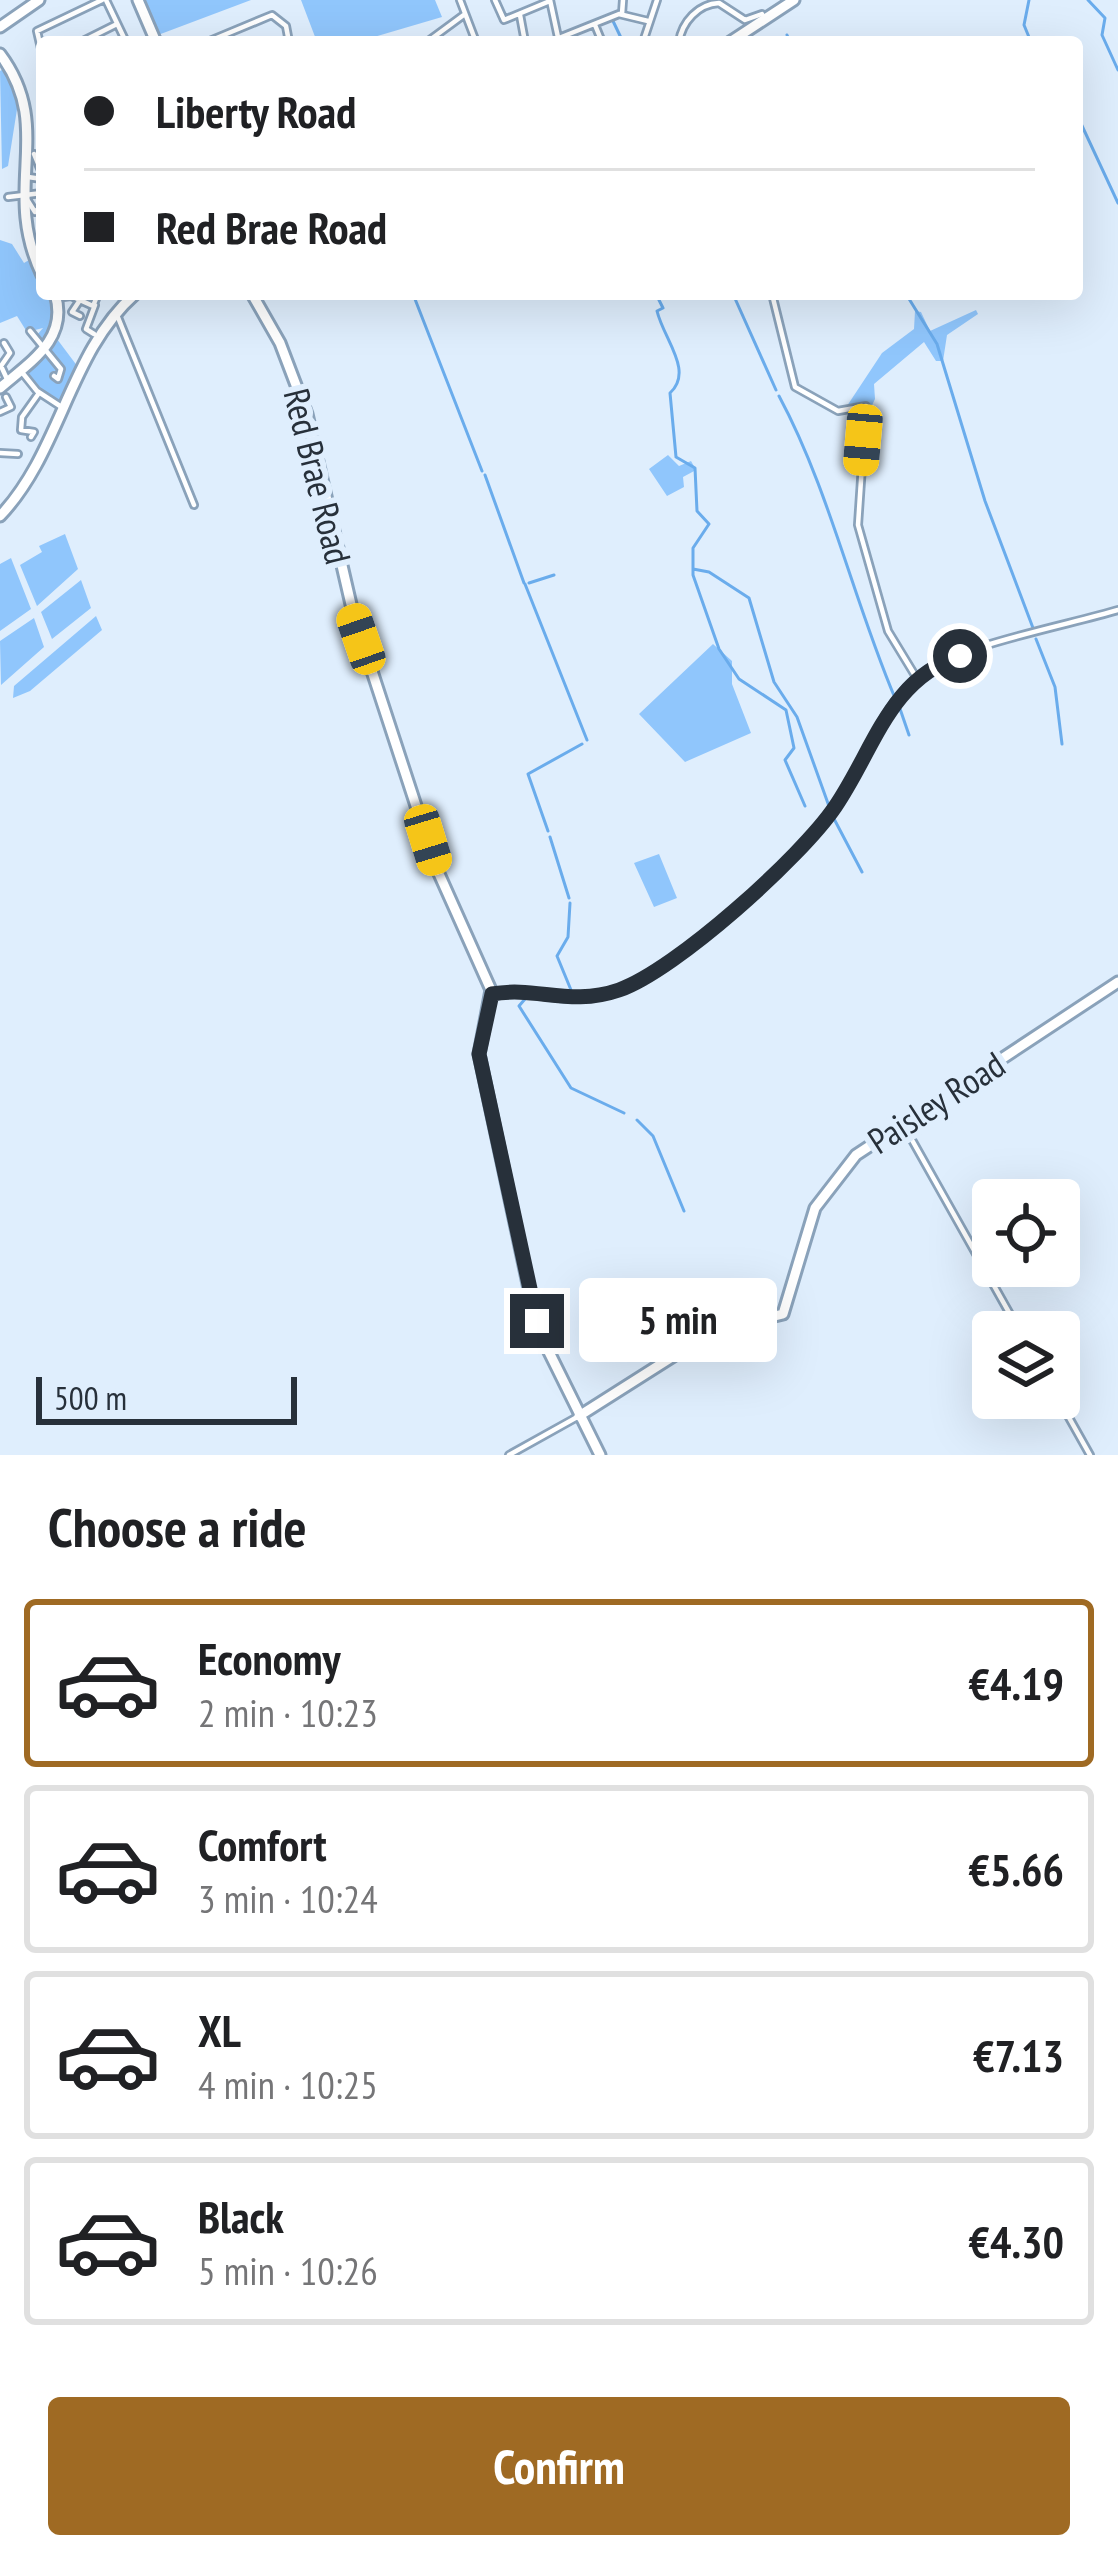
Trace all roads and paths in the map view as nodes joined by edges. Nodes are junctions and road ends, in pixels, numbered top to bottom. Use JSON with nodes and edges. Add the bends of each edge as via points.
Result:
{"nodes":[{"id":1,"x":39,"y":0,"type":"edge"},
{"id":2,"x":104,"y":0,"type":"edge"},
{"id":3,"x":138,"y":0,"type":"edge"},
{"id":4,"x":460,"y":0,"type":"edge"},
{"id":5,"x":495,"y":0,"type":"edge"},
{"id":6,"x":622,"y":0,"type":"edge"},
{"id":7,"x":657,"y":0,"type":"edge"},
{"id":8,"x":794,"y":0,"type":"edge"},
{"id":9,"x":550,"y":1,"type":"edge"},
{"id":10,"x":705,"y":2,"type":"edge"},
{"id":11,"x":720,"y":2,"type":"edge"},
{"id":12,"x":465,"y":14,"type":"junction"},
{"id":13,"x":622,"y":14,"type":"junction"},
{"id":14,"x":762,"y":14,"type":"dead end"},
{"id":15,"x":520,"y":15,"type":"junction"},
{"id":16,"x":648,"y":20,"type":"junction"},
{"id":17,"x":117,"y":24,"type":"junction"},
{"id":18,"x":596,"y":25,"type":"junction"},
{"id":19,"x":0,"y":27,"type":"edge"},
{"id":20,"x":434,"y":35,"type":"edge"},
{"id":21,"x":38,"y":36,"type":"edge"},
{"id":22,"x":93,"y":36,"type":"edge"},
{"id":23,"x":123,"y":36,"type":"edge"},
{"id":24,"x":150,"y":36,"type":"edge"},
{"id":25,"x":221,"y":36,"type":"edge"},
{"id":26,"x":287,"y":36,"type":"edge"},
{"id":27,"x":474,"y":36,"type":"edge"},
{"id":28,"x":524,"y":36,"type":"edge"},
{"id":29,"x":558,"y":36,"type":"edge"},
{"id":30,"x":569,"y":36,"type":"edge"},
{"id":31,"x":600,"y":36,"type":"edge"},
{"id":32,"x":644,"y":36,"type":"edge"},
{"id":33,"x":683,"y":36,"type":"edge"},
{"id":34,"x":739,"y":36,"type":"edge"},
{"id":35,"x":0,"y":54,"type":"edge"},
{"id":36,"x":34,"y":154,"type":"dead end"},
{"id":37,"x":36,"y":160,"type":"edge"},
{"id":38,"x":36,"y":178,"type":"edge"},
{"id":39,"x":29,"y":181,"type":"dead end"},
{"id":40,"x":36,"y":195,"type":"edge"},
{"id":41,"x":8,"y":197,"type":"junction"},
{"id":42,"x":27,"y":197,"type":"junction"},
{"id":43,"x":10,"y":213,"type":"dead end"},
{"id":44,"x":24,"y":230,"type":"joint"},
{"id":45,"x":36,"y":249,"type":"edge"},
{"id":46,"x":33,"y":256,"type":"dead end"},
{"id":47,"x":36,"y":260,"type":"edge"},
{"id":48,"x":56,"y":300,"type":"edge"},
{"id":49,"x":80,"y":300,"type":"joint"},
{"id":50,"x":96,"y":300,"type":"edge"},
{"id":51,"x":129,"y":300,"type":"edge"},
{"id":52,"x":256,"y":300,"type":"edge"},
{"id":53,"x":773,"y":300,"type":"edge"},
{"id":54,"x":95,"y":305,"type":"junction"},
{"id":55,"x":116,"y":313,"type":"junction"},
{"id":56,"x":80,"y":316,"type":"dead end"},
{"id":57,"x":30,"y":331,"type":"dead end"},
{"id":58,"x":94,"y":334,"type":"dead end"},
{"id":59,"x":4,"y":343,"type":"dead end"},
{"id":60,"x":44,"y":350,"type":"junction"},
{"id":61,"x":21,"y":370,"type":"junction"},
{"id":62,"x":53,"y":376,"type":"dead end"},
{"id":63,"x":5,"y":388,"type":"edge"},
{"id":64,"x":39,"y":393,"type":"junction"},
{"id":65,"x":63,"y":401,"type":"dead end"},
{"id":66,"x":3,"y":412,"type":"edge"},
{"id":67,"x":32,"y":437,"type":"dead end"},
{"id":68,"x":0,"y":453,"type":"edge"},
{"id":69,"x":18,"y":454,"type":"dead end"},
{"id":70,"x":194,"y":505,"type":"dead end"},
{"id":71,"x":2,"y":511,"type":"edge"},
{"id":72,"x":1118,"y":610,"type":"edge"},
{"id":73,"x":916,"y":677,"type":"junction"},
{"id":74,"x":1118,"y":982,"type":"edge"},
{"id":75,"x":492,"y":994,"type":"junction"},
{"id":76,"x":903,"y":1124,"type":"junction"},
{"id":77,"x":1008,"y":1311,"type":"edge"},
{"id":78,"x":579,"y":1416,"type":"junction"},
{"id":79,"x":1070,"y":1419,"type":"edge"},
{"id":80,"x":508,"y":1455,"type":"edge"},
{"id":81,"x":599,"y":1455,"type":"edge"},
{"id":82,"x":1090,"y":1455,"type":"edge"}],
"edges":[{"from":1,"to":19,"type":"street"},
{"from":2,"to":17,"type":"street"},
{"from":2,"to":21,"type":"street"},
{"from":3,"to":24,"type":"street"},
{"from":4,"to":12,"type":"street"},
{"from":5,"to":15,"type":"street","via":[[501,20]]},
{"from":6,"to":13,"type":"street"},
{"from":7,"to":16,"type":"street"},
{"from":8,"to":34,"type":"street"},
{"from":9,"to":15,"type":"street"},
{"from":9,"to":29,"type":"street"},
{"from":10,"to":11,"type":"street"},
{"from":10,"to":33,"type":"street"},
{"from":11,"to":14,"type":"street","via":[[744,20]]},
{"from":12,"to":20,"type":"street"},
{"from":12,"to":27,"type":"street"},
{"from":13,"to":16,"type":"street"},
{"from":13,"to":18,"type":"street"},
{"from":15,"to":28,"type":"street"},
{"from":16,"to":32,"type":"street"},
{"from":17,"to":22,"type":"street"},
{"from":17,"to":23,"type":"street"},
{"from":18,"to":30,"type":"street"},
{"from":18,"to":31,"type":"street"},
{"from":25,"to":26,"type":"street","via":[[269,15]]},
{"from":35,"to":41,"type":"street","via":[[22,102]]},
{"from":36,"to":37,"type":"street"},
{"from":38,"to":39,"type":"street"},
{"from":40,"to":42,"type":"street"},
{"from":41,"to":42,"type":"street"},
{"from":41,"to":43,"type":"street"},
{"from":42,"to":44,"type":"street","via":[[35,208],[22,220]]},
{"from":44,"to":47,"type":"street"},
{"from":45,"to":46,"type":"street"},
{"from":48,"to":60,"type":"street","via":[[57,327]]},
{"from":49,"to":54,"type":"street"},
{"from":49,"to":56,"type":"street","via":[[72,311]]},
{"from":50,"to":54,"type":"street"},
{"from":51,"to":55,"type":"street"},
{"from":52,"to":75,"type":"street","name":"Red Brae Road","via":[[307,414],[352,614],[436,867]]},
{"from":53,"to":73,"type":"street","via":[[794,387],[838,412],[866,406],[858,525],[888,632]]},
{"from":54,"to":58,"type":"street","via":[[86,329]]},
{"from":55,"to":70,"type":"street"},
{"from":55,"to":71,"type":"street","via":[[45,455]]},
{"from":57,"to":60,"type":"street"},
{"from":59,"to":63,"type":"street"},
{"from":60,"to":61,"type":"street"},
{"from":60,"to":62,"type":"street","via":[[62,370]]},
{"from":61,"to":63,"type":"street"},
{"from":61,"to":64,"type":"street"},
{"from":63,"to":66,"type":"street","via":[[11,405]]},
{"from":64,"to":65,"type":"street"},
{"from":64,"to":67,"type":"street","via":[[21,420]]},
{"from":68,"to":69,"type":"street"},
{"from":72,"to":73,"type":"street","via":[[953,658]]},
{"from":73,"to":75,"type":"street","via":[[832,811],[678,955],[633,985],[592,997]]},
{"from":74,"to":76,"type":"street","name":"Paisley Road"},
{"from":75,"to":78,"type":"street","via":[[480,1036],[482,1071],[537,1321]]},
{"from":76,"to":77,"type":"street"},
{"from":76,"to":78,"type":"street","name":"Paisley Road","via":[[856,1155],[815,1208],[783,1314],[713,1331]]},
{"from":78,"to":80,"type":"street"},
{"from":78,"to":81,"type":"street"},
{"from":79,"to":82,"type":"street"}]}
